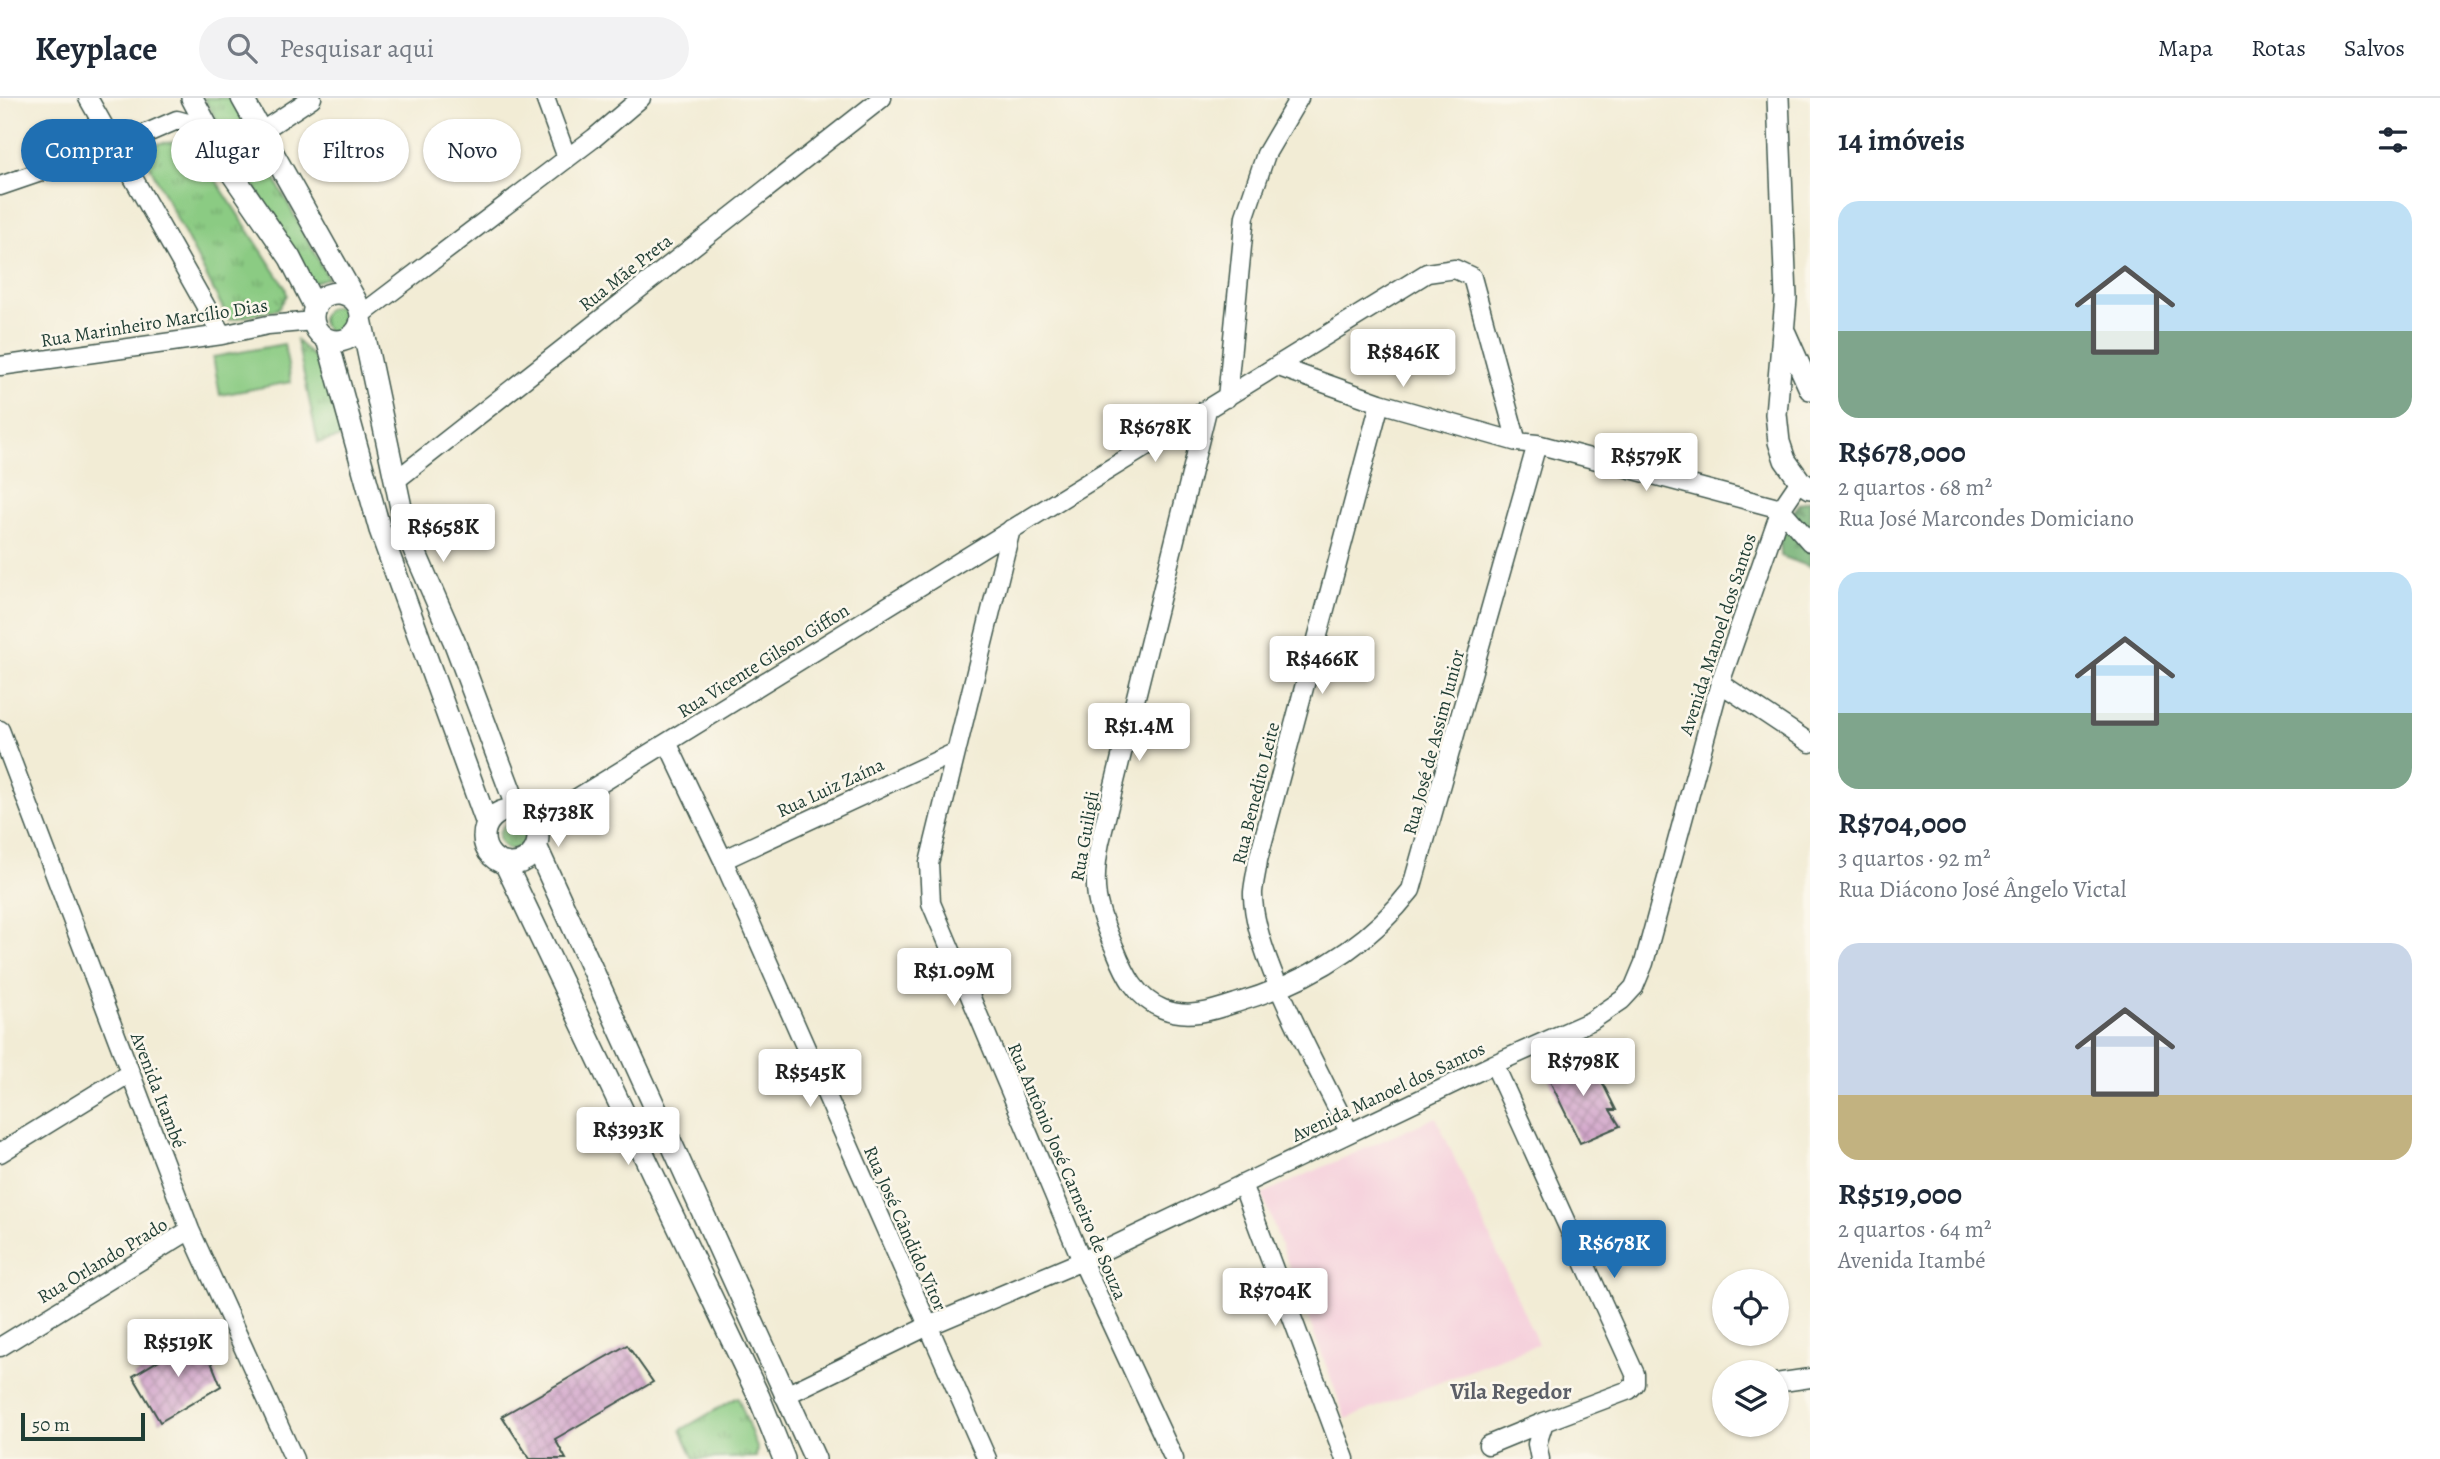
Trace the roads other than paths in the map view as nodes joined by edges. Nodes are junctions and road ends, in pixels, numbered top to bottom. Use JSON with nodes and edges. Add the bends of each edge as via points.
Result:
{"nodes":[{"id":1,"x":88,"y":98,"type":"edge"},
{"id":2,"x":192,"y":98,"type":"edge"},
{"id":3,"x":242,"y":98,"type":"edge"},
{"id":4,"x":312,"y":98,"type":"edge"},
{"id":5,"x":545,"y":98,"type":"edge"},
{"id":6,"x":641,"y":98,"type":"edge"},
{"id":7,"x":882,"y":98,"type":"edge"},
{"id":8,"x":1299,"y":98,"type":"edge"},
{"id":9,"x":1778,"y":98,"type":"edge"},
{"id":10,"x":101,"y":119,"type":"edge"},
{"id":11,"x":202,"y":119,"type":"edge"},
{"id":12,"x":255,"y":119,"type":"edge"},
{"id":13,"x":280,"y":119,"type":"edge"},
{"id":14,"x":567,"y":158,"type":"junction"},
{"id":15,"x":284,"y":173,"type":"edge"},
{"id":16,"x":21,"y":179,"type":"edge"},
{"id":17,"x":137,"y":182,"type":"edge"},
{"id":18,"x":239,"y":182,"type":"edge"},
{"id":19,"x":0,"y":186,"type":"edge"},
{"id":20,"x":360,"y":312,"type":"junction"},
{"id":21,"x":314,"y":314,"type":"junction"},
{"id":22,"x":1784,"y":331,"type":"junction"},
{"id":23,"x":222,"y":335,"type":"junction"},
{"id":24,"x":327,"y":339,"type":"junction"},
{"id":25,"x":0,"y":366,"type":"edge"},
{"id":26,"x":1279,"y":367,"type":"junction"},
{"id":27,"x":1810,"y":389,"type":"edge"},
{"id":28,"x":1227,"y":398,"type":"junction"},
{"id":29,"x":1810,"y":398,"type":"edge"},
{"id":30,"x":1380,"y":403,"type":"junction"},
{"id":31,"x":1207,"y":410,"type":"junction"},
{"id":32,"x":1776,"y":414,"type":"junction"},
{"id":33,"x":1517,"y":442,"type":"junction"},
{"id":34,"x":1537,"y":444,"type":"junction"},
{"id":35,"x":395,"y":481,"type":"junction"},
{"id":36,"x":1807,"y":484,"type":"edge"},
{"id":37,"x":1781,"y":509,"type":"junction"},
{"id":38,"x":1011,"y":529,"type":"junction"},
{"id":39,"x":1810,"y":542,"type":"edge"},
{"id":40,"x":1720,"y":683,"type":"junction"},
{"id":41,"x":0,"y":730,"type":"edge"},
{"id":42,"x":1810,"y":743,"type":"edge"},
{"id":43,"x":668,"y":744,"type":"junction"},
{"id":44,"x":956,"y":752,"type":"junction"},
{"id":45,"x":526,"y":817,"type":"junction"},
{"id":46,"x":487,"y":824,"type":"junction"},
{"id":47,"x":537,"y":848,"type":"junction"},
{"id":48,"x":723,"y":860,"type":"junction"},
{"id":49,"x":505,"y":863,"type":"junction"},
{"id":50,"x":1281,"y":990,"type":"junction"},
{"id":51,"x":1494,"y":1064,"type":"junction"},
{"id":52,"x":130,"y":1073,"type":"junction"},
{"id":53,"x":1349,"y":1132,"type":"junction"},
{"id":54,"x":0,"y":1153,"type":"edge"},
{"id":55,"x":1242,"y":1184,"type":"junction"},
{"id":56,"x":190,"y":1230,"type":"junction"},
{"id":57,"x":1082,"y":1261,"type":"junction"},
{"id":58,"x":926,"y":1327,"type":"junction"},
{"id":59,"x":0,"y":1347,"type":"edge"},
{"id":60,"x":1810,"y":1378,"type":"edge"},
{"id":61,"x":1789,"y":1381,"type":"edge"},
{"id":62,"x":784,"y":1396,"type":"junction"},
{"id":63,"x":1544,"y":1422,"type":"junction"},
{"id":64,"x":1488,"y":1445,"type":"dead end"},
{"id":65,"x":778,"y":1453,"type":"edge"},
{"id":66,"x":294,"y":1459,"type":"edge"},
{"id":67,"x":815,"y":1459,"type":"edge"},
{"id":68,"x":987,"y":1459,"type":"edge"},
{"id":69,"x":1174,"y":1459,"type":"edge"},
{"id":70,"x":1345,"y":1459,"type":"edge"},
{"id":71,"x":1540,"y":1459,"type":"edge"}],
"edges":[{"from":1,"to":10,"type":"street"},
{"from":2,"to":11,"type":"main road"},
{"from":3,"to":12,"type":"main road"},
{"from":4,"to":13,"type":"street"},
{"from":5,"to":14,"type":"street"},
{"from":6,"to":14,"type":"street"},
{"from":7,"to":35,"type":"street","name":"Rua Mãe Preta"},
{"from":8,"to":28,"type":"street","via":[[1266,154],[1245,216]]},
{"from":9,"to":22,"type":"main road"},
{"from":14,"to":20,"type":"street"},
{"from":15,"to":20,"type":"main road"},
{"from":16,"to":19,"type":"street"},
{"from":17,"to":23,"type":"street"},
{"from":18,"to":21,"type":"main road","via":[[290,258]]},
{"from":20,"to":21,"type":"main road","via":[[338,293],[324,297]]},
{"from":20,"to":24,"type":"main road","via":[[360,327],[349,338]]},
{"from":20,"to":35,"type":"main road"},
{"from":21,"to":23,"type":"street","name":"Rua Marinheiro Marcílio Dias"},
{"from":21,"to":24,"type":"main road","via":[[316,328]]},
{"from":22,"to":27,"type":"main road"},
{"from":22,"to":32,"type":"main road"},
{"from":23,"to":25,"type":"street","name":"Rua Marinheiro Marcílio Dias"},
{"from":24,"to":46,"type":"main road","via":[[380,530]]},
{"from":26,"to":28,"type":"street","name":"Rua Vicente Gilson Giffon"},
{"from":26,"to":30,"type":"street"},
{"from":26,"to":33,"type":"street","name":"Rua Vicente Gilson Giffon","via":[[1427,273],[1455,269],[1472,277]]},
{"from":28,"to":31,"type":"street","name":"Rua Vicente Gilson Giffon"},
{"from":29,"to":32,"type":"main road","via":[[1791,399]]},
{"from":30,"to":33,"type":"street"},
{"from":30,"to":50,"type":"street","name":"Rua Benedito Leite","via":[[1258,860],[1255,911]]},
{"from":31,"to":38,"type":"street","name":"Rua Vicente Gilson Giffon"},
{"from":31,"to":50,"type":"street","name":"Rua Guiligli","via":[[1100,842],[1095,899],[1126,977],[1140,995],[1163,1009],[1205,1012]]},
{"from":32,"to":36,"type":"main road","via":[[1782,451]]},
{"from":33,"to":34,"type":"street"},
{"from":34,"to":37,"type":"street"},
{"from":34,"to":50,"type":"street","name":"Rua José de Assim Junior","via":[[1411,890],[1392,915],[1367,935]]},
{"from":35,"to":45,"type":"main road","via":[[406,531]]},
{"from":36,"to":37,"type":"street","name":"Avenida Manoel dos Santos"},
{"from":37,"to":39,"type":"street"},
{"from":37,"to":40,"type":"street","name":"Avenida Manoel dos Santos"},
{"from":38,"to":43,"type":"street","name":"Rua Vicente Gilson Giffon"},
{"from":38,"to":44,"type":"street","name":"Rua Antônio José Carneiro de Souza"},
{"from":40,"to":42,"type":"street"},
{"from":40,"to":51,"type":"street","name":"Avenida Manoel dos Santos","via":[[1634,987],[1591,1021]]},
{"from":41,"to":52,"type":"street","name":"Avenida Itambé"},
{"from":43,"to":45,"type":"street","name":"Rua Vicente Gilson Giffon"},
{"from":43,"to":48,"type":"street","name":"Rua José Cândido Vitor"},
{"from":44,"to":48,"type":"street","name":"Rua Luiz Zaína"},
{"from":44,"to":57,"type":"street","name":"Rua Antônio José Carneiro de Souza","via":[[929,863],[930,903]]},
{"from":45,"to":46,"type":"main road","via":[[501,812]]},
{"from":45,"to":47,"type":"main road","via":[[538,835]]},
{"from":46,"to":49,"type":"main road","via":[[488,851]]},
{"from":47,"to":49,"type":"main road","via":[[521,862]]},
{"from":47,"to":62,"type":"main road"},
{"from":48,"to":58,"type":"street","name":"Rua José Cândido Vitor"},
{"from":49,"to":65,"type":"main road","via":[[609,1076]]},
{"from":50,"to":53,"type":"street","name":"Rua Benedito Leite"},
{"from":51,"to":53,"type":"street","name":"Avenida Manoel dos Santos"},
{"from":51,"to":63,"type":"street","via":[[1635,1374],[1635,1384],[1629,1390]]},
{"from":52,"to":54,"type":"street"},
{"from":52,"to":56,"type":"street","name":"Avenida Itambé"},
{"from":53,"to":55,"type":"street","name":"Avenida Manoel dos Santos"},
{"from":55,"to":57,"type":"street","name":"Avenida Manoel dos Santos"},
{"from":55,"to":70,"type":"street"},
{"from":56,"to":59,"type":"street","name":"Rua Orlando Prado"},
{"from":56,"to":66,"type":"street","name":"Avenida Itambé"},
{"from":57,"to":58,"type":"street","name":"Avenida Manoel dos Santos"},
{"from":57,"to":69,"type":"street","name":"Rua Antônio José Carneiro de Souza"},
{"from":58,"to":62,"type":"street","name":"Avenida Manoel dos Santos"},
{"from":58,"to":68,"type":"street","name":"Rua José Cândido Vitor"},
{"from":60,"to":61,"type":"street"},
{"from":62,"to":67,"type":"main road"},
{"from":63,"to":64,"type":"street"},
{"from":63,"to":71,"type":"street","via":[[1537,1444]]}]}
